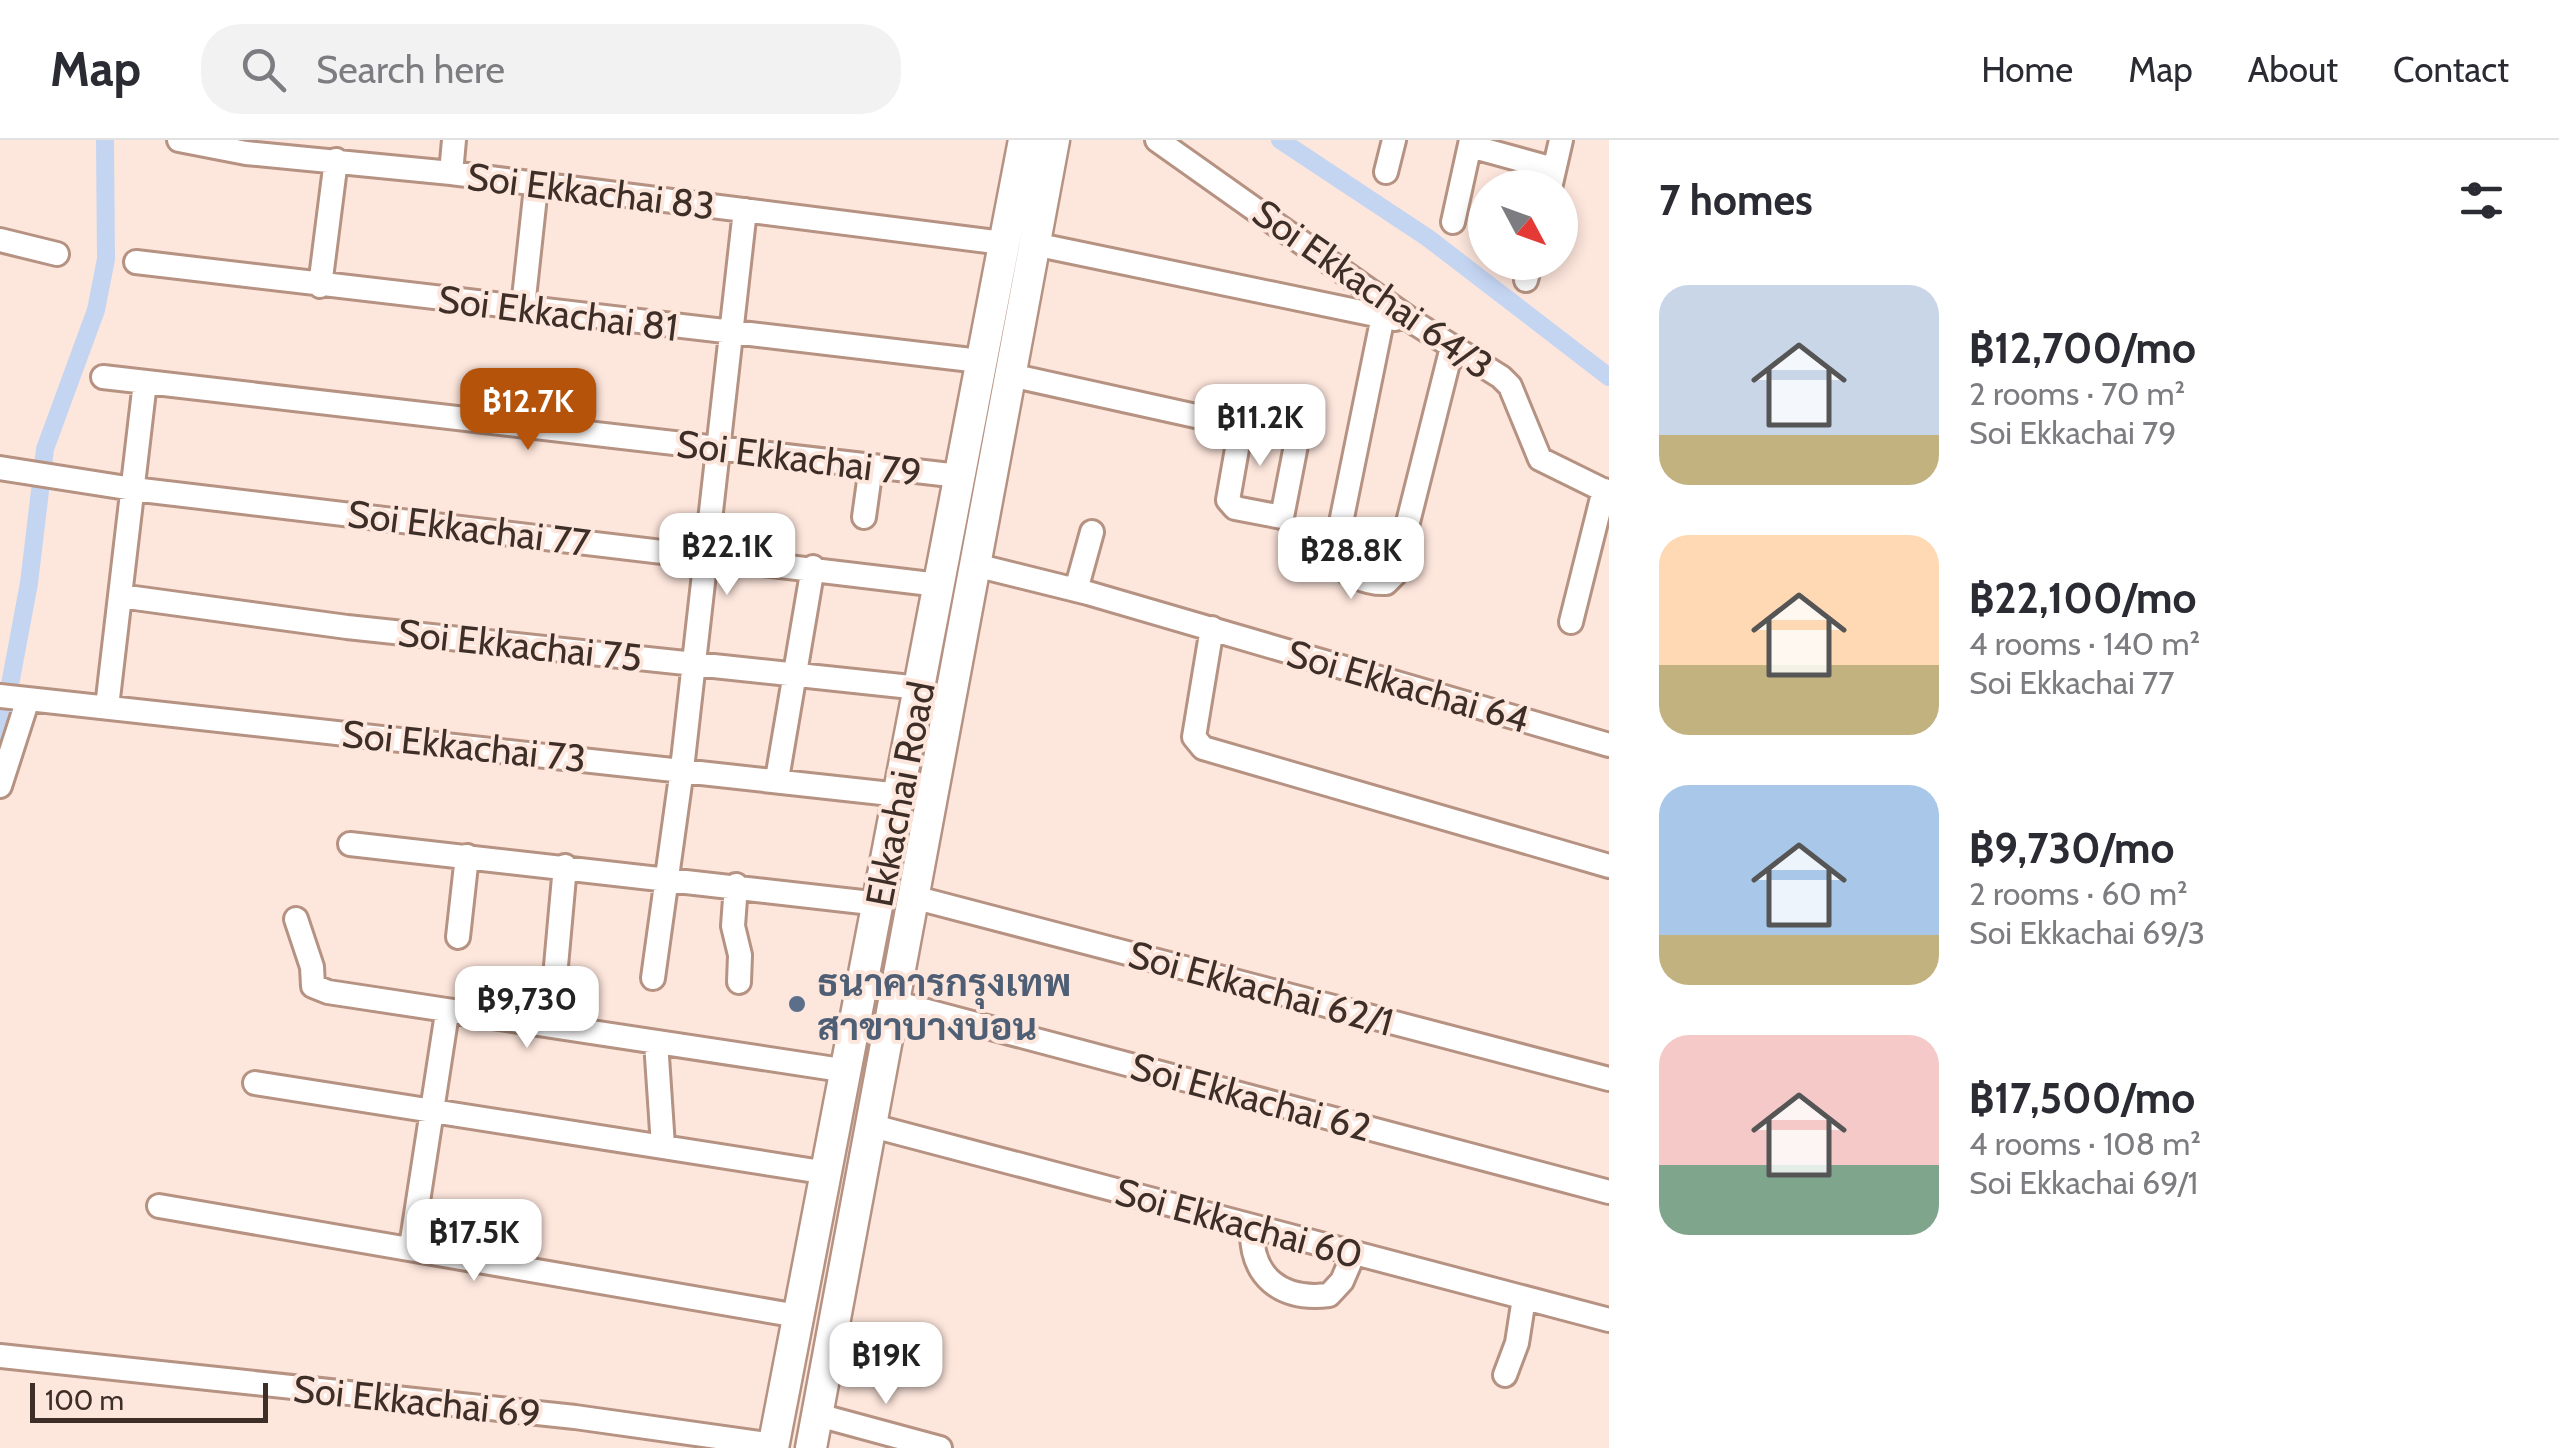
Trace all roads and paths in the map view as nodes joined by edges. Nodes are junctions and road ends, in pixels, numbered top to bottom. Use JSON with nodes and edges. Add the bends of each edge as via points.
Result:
{"nodes":[{"id":1,"x":179,"y":140,"type":"edge"},
{"id":2,"x":454,"y":140,"type":"edge"},
{"id":3,"x":1024,"y":140,"type":"edge"},
{"id":4,"x":1054,"y":140,"type":"edge"},
{"id":5,"x":1156,"y":140,"type":"edge"},
{"id":6,"x":1394,"y":140,"type":"edge"},
{"id":7,"x":1562,"y":140,"type":"edge"},
{"id":8,"x":1470,"y":143,"type":"edge"},
{"id":9,"x":336,"y":160,"type":"junction"},
{"id":10,"x":1533,"y":170,"type":"edge"},
{"id":11,"x":1554,"y":170,"type":"edge"},
{"id":12,"x":1386,"y":172,"type":"dead end"},
{"id":13,"x":451,"y":173,"type":"junction"},
{"id":14,"x":536,"y":187,"type":"junction"},
{"id":15,"x":744,"y":210,"type":"junction"},
{"id":16,"x":1453,"y":222,"type":"dead end"},
{"id":17,"x":0,"y":240,"type":"edge"},
{"id":18,"x":1004,"y":243,"type":"junction"},
{"id":19,"x":1034,"y":244,"type":"junction"},
{"id":20,"x":58,"y":254,"type":"dead end"},
{"id":21,"x":136,"y":262,"type":"dead end"},
{"id":22,"x":320,"y":286,"type":"junction"},
{"id":23,"x":523,"y":308,"type":"junction"},
{"id":24,"x":1383,"y":316,"type":"junction"},
{"id":25,"x":1418,"y":325,"type":"junction"},
{"id":26,"x":731,"y":333,"type":"junction"},
{"id":27,"x":1452,"y":347,"type":"junction"},
{"id":28,"x":980,"y":361,"type":"junction"},
{"id":29,"x":1010,"y":375,"type":"junction"},
{"id":30,"x":103,"y":377,"type":"dead end"},
{"id":31,"x":145,"y":382,"type":"junction"},
{"id":32,"x":1242,"y":426,"type":"dead end"},
{"id":33,"x":718,"y":448,"type":"junction"},
{"id":34,"x":871,"y":467,"type":"junction"},
{"id":35,"x":0,"y":468,"type":"edge"},
{"id":36,"x":959,"y":476,"type":"junction"},
{"id":37,"x":133,"y":489,"type":"junction"},
{"id":38,"x":1606,"y":492,"type":"edge"},
{"id":39,"x":864,"y":517,"type":"dead end"},
{"id":40,"x":1092,"y":532,"type":"dead end"},
{"id":41,"x":704,"y":556,"type":"junction"},
{"id":42,"x":975,"y":565,"type":"junction"},
{"id":43,"x":814,"y":567,"type":"junction"},
{"id":44,"x":939,"y":585,"type":"junction"},
{"id":45,"x":1076,"y":590,"type":"junction"},
{"id":46,"x":120,"y":596,"type":"junction"},
{"id":47,"x":1571,"y":622,"type":"dead end"},
{"id":48,"x":931,"y":628,"type":"junction"},
{"id":49,"x":1212,"y":628,"type":"junction"},
{"id":50,"x":963,"y":634,"type":"junction"},
{"id":51,"x":694,"y":663,"type":"junction"},
{"id":52,"x":794,"y":676,"type":"junction"},
{"id":53,"x":920,"y":688,"type":"junction"},
{"id":54,"x":0,"y":696,"type":"edge"},
{"id":55,"x":28,"y":699,"type":"junction"},
{"id":56,"x":108,"y":707,"type":"junction"},
{"id":57,"x":1609,"y":746,"type":"edge"},
{"id":58,"x":682,"y":769,"type":"junction"},
{"id":59,"x":777,"y":779,"type":"junction"},
{"id":60,"x":0,"y":786,"type":"edge"},
{"id":61,"x":900,"y":795,"type":"junction"},
{"id":62,"x":350,"y":844,"type":"dead end"},
{"id":63,"x":467,"y":856,"type":"junction"},
{"id":64,"x":565,"y":866,"type":"junction"},
{"id":65,"x":1609,"y":866,"type":"edge"},
{"id":66,"x":666,"y":878,"type":"junction"},
{"id":67,"x":736,"y":885,"type":"junction"},
{"id":68,"x":913,"y":897,"type":"junction"},
{"id":69,"x":880,"y":904,"type":"junction"},
{"id":70,"x":296,"y":918,"type":"dead end"},
{"id":71,"x":458,"y":937,"type":"dead end"},
{"id":72,"x":555,"y":976,"type":"dead end"},
{"id":73,"x":654,"y":978,"type":"dead end"},
{"id":74,"x":738,"y":982,"type":"dead end"},
{"id":75,"x":893,"y":1002,"type":"junction"},
{"id":76,"x":447,"y":1013,"type":"junction"},
{"id":77,"x":656,"y":1042,"type":"junction"},
{"id":78,"x":848,"y":1071,"type":"junction"},
{"id":79,"x":1609,"y":1080,"type":"edge"},
{"id":80,"x":255,"y":1084,"type":"dead end"},
{"id":81,"x":433,"y":1112,"type":"junction"},
{"id":82,"x":869,"y":1125,"type":"junction"},
{"id":83,"x":664,"y":1146,"type":"junction"},
{"id":84,"x":828,"y":1173,"type":"junction"},
{"id":85,"x":1609,"y":1192,"type":"edge"},
{"id":86,"x":159,"y":1206,"type":"dead end"},
{"id":87,"x":1252,"y":1228,"type":"junction"},
{"id":88,"x":412,"y":1247,"type":"junction"},
{"id":89,"x":1354,"y":1253,"type":"junction"},
{"id":90,"x":1524,"y":1298,"type":"junction"},
{"id":91,"x":798,"y":1316,"type":"junction"},
{"id":92,"x":1609,"y":1320,"type":"edge"},
{"id":93,"x":0,"y":1356,"type":"edge"},
{"id":94,"x":1504,"y":1376,"type":"dead end"},
{"id":95,"x":818,"y":1415,"type":"junction"},
{"id":96,"x":773,"y":1446,"type":"edge"},
{"id":97,"x":811,"y":1448,"type":"edge"},
{"id":98,"x":940,"y":1448,"type":"edge"}],
"edges":[{"from":1,"to":9,"type":"street","name":"Soi Ekkachai 83"},
{"from":2,"to":13,"type":"street"},
{"from":3,"to":18,"type":"main road","name":"Ekkachai Road"},
{"from":4,"to":19,"type":"main road","name":"Ekkachai Road"},
{"from":5,"to":25,"type":"street","name":"Soi Ekkachai 64/3"},
{"from":6,"to":12,"type":"street"},
{"from":7,"to":11,"type":"street"},
{"from":8,"to":10,"type":"street"},
{"from":8,"to":16,"type":"street"},
{"from":9,"to":13,"type":"street","name":"Soi Ekkachai 83"},
{"from":9,"to":22,"type":"street"},
{"from":13,"to":14,"type":"street","name":"Soi Ekkachai 83"},
{"from":14,"to":15,"type":"street","name":"Soi Ekkachai 83"},
{"from":14,"to":23,"type":"street"},
{"from":15,"to":18,"type":"street","name":"Soi Ekkachai 83"},
{"from":15,"to":26,"type":"street"},
{"from":17,"to":20,"type":"street"},
{"from":18,"to":28,"type":"main road","name":"Ekkachai Road"},
{"from":19,"to":24,"type":"street"},
{"from":19,"to":29,"type":"main road","name":"Ekkachai Road"},
{"from":21,"to":22,"type":"street","name":"Soi Ekkachai 81"},
{"from":22,"to":23,"type":"street","name":"Soi Ekkachai 81"},
{"from":23,"to":26,"type":"street","name":"Soi Ekkachai 81"},
{"from":24,"to":25,"type":"street"},
{"from":24,"to":27,"type":"street","via":[[1334,557],[1344,570],[1376,583],[1394,574]]},
{"from":25,"to":27,"type":"street","name":"Soi Ekkachai 64/3"},
{"from":26,"to":28,"type":"street","name":"Soi Ekkachai 81"},
{"from":26,"to":33,"type":"street"},
{"from":27,"to":38,"type":"street","name":"Soi Ekkachai 64/3","via":[[1510,386],[1540,459]]},
{"from":28,"to":36,"type":"main road","name":"Ekkachai Road"},
{"from":29,"to":32,"type":"street"},
{"from":29,"to":42,"type":"main road","name":"Ekkachai Road"},
{"from":30,"to":31,"type":"street","name":"Soi Ekkachai 79"},
{"from":31,"to":33,"type":"street","name":"Soi Ekkachai 79"},
{"from":31,"to":37,"type":"street"},
{"from":33,"to":34,"type":"street","name":"Soi Ekkachai 79"},
{"from":33,"to":41,"type":"street"},
{"from":34,"to":36,"type":"street","name":"Soi Ekkachai 79"},
{"from":34,"to":39,"type":"street"},
{"from":35,"to":37,"type":"street","name":"Soi Ekkachai 77"},
{"from":36,"to":44,"type":"main road","name":"Ekkachai Road"},
{"from":37,"to":41,"type":"street","name":"Soi Ekkachai 77"},
{"from":37,"to":46,"type":"street"},
{"from":38,"to":47,"type":"street"},
{"from":40,"to":45,"type":"street"},
{"from":41,"to":43,"type":"street","name":"Soi Ekkachai 77"},
{"from":41,"to":51,"type":"street"},
{"from":42,"to":45,"type":"street","name":"Soi Ekkachai 64"},
{"from":42,"to":50,"type":"main road","name":"Ekkachai Road"},
{"from":43,"to":44,"type":"street","name":"Soi Ekkachai 77"},
{"from":43,"to":52,"type":"street"},
{"from":44,"to":48,"type":"main road","name":"Ekkachai Road"},
{"from":45,"to":49,"type":"street","name":"Soi Ekkachai 64"},
{"from":46,"to":51,"type":"street","name":"Soi Ekkachai 75"},
{"from":46,"to":56,"type":"street"},
{"from":48,"to":50,"type":"main road"},
{"from":48,"to":53,"type":"main road","name":"Ekkachai Road"},
{"from":49,"to":57,"type":"street","name":"Soi Ekkachai 64"},
{"from":49,"to":65,"type":"street","via":[[1194,737],[1203,748]]},
{"from":50,"to":68,"type":"main road","name":"Ekkachai Road"},
{"from":51,"to":52,"type":"street","name":"Soi Ekkachai 75"},
{"from":51,"to":58,"type":"street"},
{"from":52,"to":53,"type":"street","name":"Soi Ekkachai 75"},
{"from":52,"to":59,"type":"street"},
{"from":53,"to":61,"type":"main road","name":"Ekkachai Road"},
{"from":54,"to":55,"type":"street","name":"Soi Ekkachai 73"},
{"from":55,"to":56,"type":"street","name":"Soi Ekkachai 73"},
{"from":55,"to":60,"type":"street"},
{"from":56,"to":58,"type":"street","name":"Soi Ekkachai 73"},
{"from":58,"to":59,"type":"street","name":"Soi Ekkachai 73"},
{"from":58,"to":66,"type":"street"},
{"from":59,"to":61,"type":"street","name":"Soi Ekkachai 73"},
{"from":61,"to":69,"type":"main road","name":"Ekkachai Road"},
{"from":62,"to":63,"type":"street"},
{"from":63,"to":64,"type":"street"},
{"from":63,"to":71,"type":"street"},
{"from":64,"to":66,"type":"street"},
{"from":64,"to":72,"type":"street"},
{"from":66,"to":67,"type":"street"},
{"from":66,"to":73,"type":"street"},
{"from":67,"to":69,"type":"street"},
{"from":67,"to":74,"type":"street"},
{"from":68,"to":75,"type":"main road","name":"Ekkachai Road"},
{"from":68,"to":79,"type":"street","name":"Soi Ekkachai 62/1"},
{"from":69,"to":78,"type":"main road","name":"Ekkachai Road"},
{"from":70,"to":76,"type":"street","via":[[315,988]]},
{"from":75,"to":82,"type":"main road","name":"Ekkachai Road"},
{"from":75,"to":85,"type":"street","name":"Soi Ekkachai 62"},
{"from":76,"to":77,"type":"street"},
{"from":76,"to":81,"type":"street"},
{"from":77,"to":78,"type":"street"},
{"from":77,"to":83,"type":"street"},
{"from":78,"to":84,"type":"main road","name":"Ekkachai Road"},
{"from":80,"to":81,"type":"street"},
{"from":81,"to":83,"type":"street"},
{"from":81,"to":88,"type":"street"},
{"from":82,"to":87,"type":"street","name":"Soi Ekkachai 60"},
{"from":82,"to":95,"type":"main road","name":"Ekkachai Road"},
{"from":83,"to":84,"type":"street"},
{"from":84,"to":91,"type":"main road","name":"Ekkachai Road"},
{"from":86,"to":88,"type":"street"},
{"from":87,"to":89,"type":"street","name":"Soi Ekkachai 60"},
{"from":87,"to":89,"type":"street","via":[[1258,1268],[1271,1282],[1314,1297],[1329,1296]]},
{"from":88,"to":91,"type":"street"},
{"from":89,"to":90,"type":"street","name":"Soi Ekkachai 60"},
{"from":90,"to":92,"type":"street","name":"Soi Ekkachai 60"},
{"from":90,"to":94,"type":"street"},
{"from":91,"to":96,"type":"main road","name":"Ekkachai Road"},
{"from":93,"to":96,"type":"street","name":"Soi Ekkachai 69","via":[[575,1417]]},
{"from":95,"to":97,"type":"main road","name":"Ekkachai Road"},
{"from":95,"to":98,"type":"street"}]}
